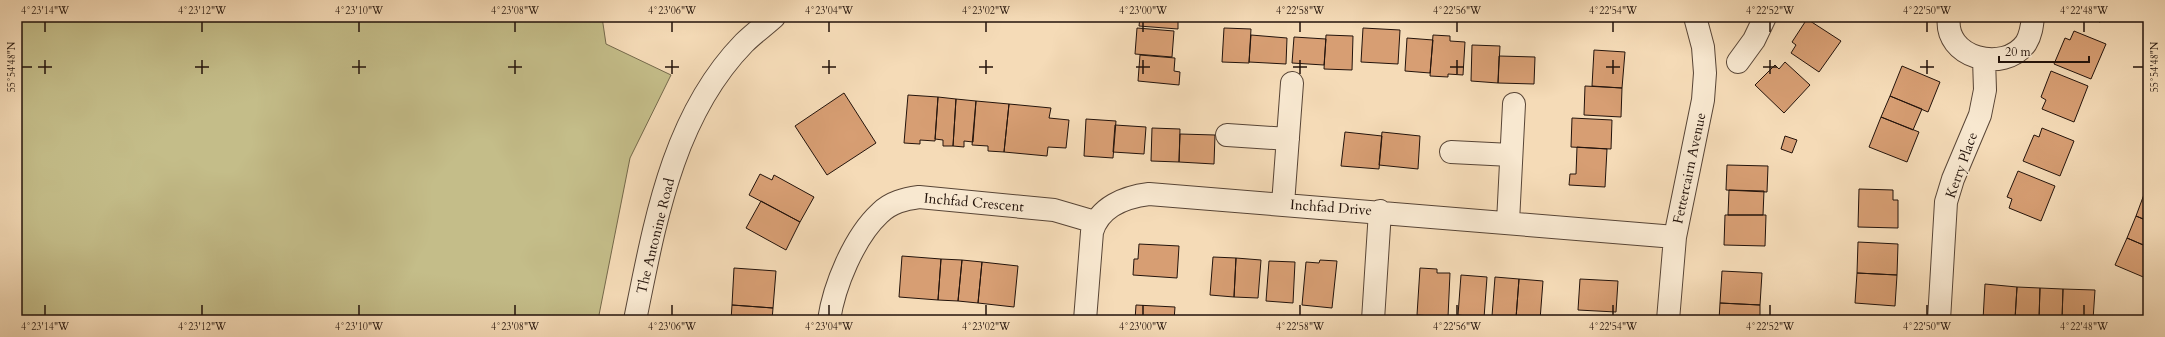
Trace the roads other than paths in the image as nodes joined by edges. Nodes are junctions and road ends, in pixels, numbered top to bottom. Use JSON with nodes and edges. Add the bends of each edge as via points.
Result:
{"nodes":[{"id":1,"x":774,"y":17,"type":"edge"},
{"id":2,"x":1695,"y":17,"type":"edge"},
{"id":3,"x":1765,"y":17,"type":"edge"},
{"id":4,"x":1949,"y":17,"type":"edge"},
{"id":5,"x":2033,"y":17,"type":"edge"},
{"id":6,"x":1984,"y":59,"type":"junction"},
{"id":7,"x":1738,"y":62,"type":"dead end"},
{"id":8,"x":1292,"y":83,"type":"dead end"},
{"id":9,"x":1514,"y":104,"type":"dead end"},
{"id":10,"x":1227,"y":135,"type":"dead end"},
{"id":11,"x":1288,"y":139,"type":"junction"},
{"id":12,"x":1451,"y":152,"type":"dead end"},
{"id":13,"x":1511,"y":155,"type":"junction"},
{"id":14,"x":1283,"y":204,"type":"junction"},
{"id":15,"x":1380,"y":211,"type":"junction"},
{"id":16,"x":1095,"y":222,"type":"junction"},
{"id":17,"x":1508,"y":222,"type":"junction"},
{"id":18,"x":1675,"y":237,"type":"junction"},
{"id":19,"x":635,"y":320,"type":"edge"},
{"id":20,"x":829,"y":320,"type":"edge"},
{"id":21,"x":1084,"y":320,"type":"edge"},
{"id":22,"x":1373,"y":320,"type":"edge"},
{"id":23,"x":1668,"y":320,"type":"edge"},
{"id":24,"x":1939,"y":320,"type":"edge"}],
"edges":[{"from":1,"to":19,"type":"street","name":"The Antonine Road","via":[[744,43],[709,87],[681,141],[662,196]]},
{"from":2,"to":18,"type":"street","name":"Fettercairn Avenue","via":[[1703,47],[1703,100]]},
{"from":3,"to":7,"type":"street","via":[[1754,40]]},
{"from":4,"to":6,"type":"street","via":[[1951,33],[1957,45],[1967,54]]},
{"from":5,"to":6,"type":"street","via":[[2026,43],[2016,53],[2002,58]]},
{"from":6,"to":24,"type":"street","name":"Kerry Place","via":[[1984,90],[1980,115],[1946,202]]},
{"from":8,"to":11,"type":"street"},
{"from":9,"to":13,"type":"street"},
{"from":10,"to":11,"type":"street"},
{"from":11,"to":14,"type":"street"},
{"from":12,"to":13,"type":"street"},
{"from":13,"to":17,"type":"street"},
{"from":14,"to":15,"type":"street","name":"Inchfad Drive"},
{"from":14,"to":16,"type":"street","name":"Inchfad Drive","via":[[1149,194],[1120,200]]},
{"from":15,"to":17,"type":"street","name":"Inchfad Drive"},
{"from":15,"to":22,"type":"street"},
{"from":16,"to":20,"type":"street","name":"Inchfad Crescent","via":[[1054,210],[919,196],[899,200],[880,212],[861,236],[843,272]]},
{"from":16,"to":21,"type":"street"},
{"from":17,"to":18,"type":"street","name":"Inchfad Drive"},
{"from":18,"to":23,"type":"street","name":"Fettercairn Avenue"}]}
